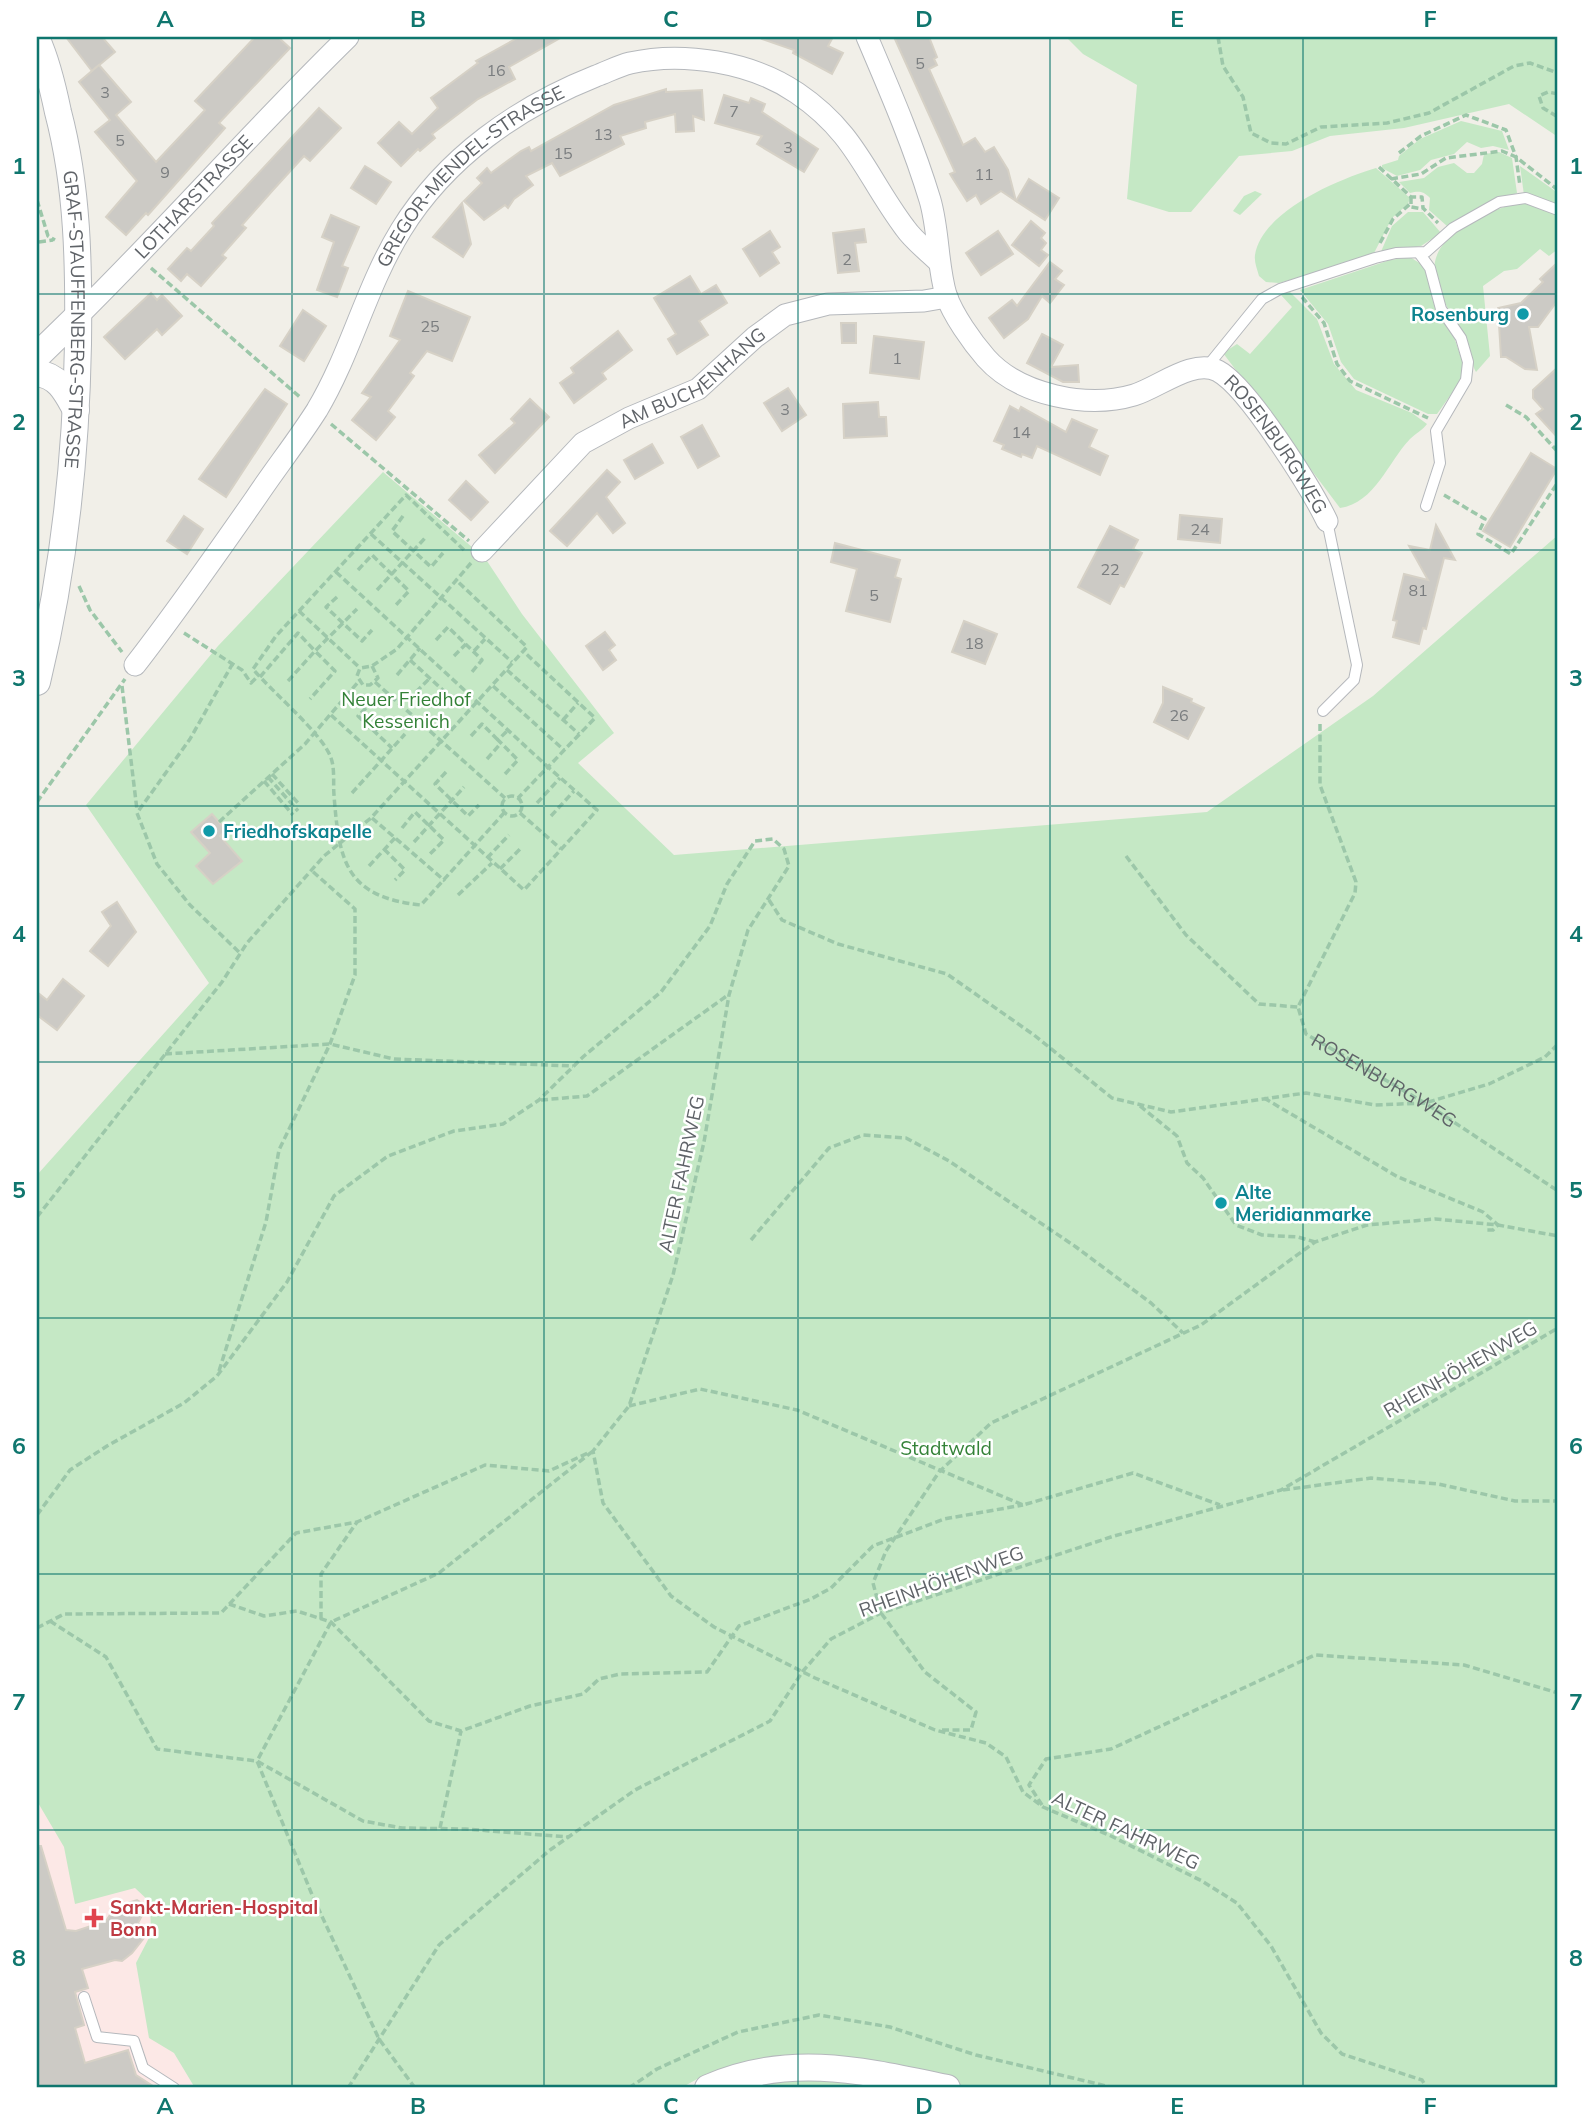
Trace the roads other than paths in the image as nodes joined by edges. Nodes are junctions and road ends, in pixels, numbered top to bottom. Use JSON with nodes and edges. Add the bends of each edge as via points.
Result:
{"nodes":[{"id":1,"x":348,"y":37,"type":"edge"},
{"id":2,"x":867,"y":37,"type":"edge"},
{"id":3,"x":37,"y":40,"type":"edge"},
{"id":4,"x":1558,"y":210,"type":"edge"},
{"id":5,"x":1419,"y":253,"type":"junction"},
{"id":6,"x":939,"y":262,"type":"junction"},
{"id":7,"x":947,"y":297,"type":"junction"},
{"id":8,"x":78,"y":316,"type":"junction"},
{"id":9,"x":37,"y":356,"type":"edge"},
{"id":10,"x":1206,"y":368,"type":"junction"},
{"id":11,"x":37,"y":373,"type":"edge"},
{"id":12,"x":76,"y":411,"type":"junction"},
{"id":13,"x":1426,"y":506,"type":"dead end"},
{"id":14,"x":1327,"y":521,"type":"joint"},
{"id":15,"x":478,"y":555,"type":"road end"},
{"id":16,"x":135,"y":665,"type":"road end"},
{"id":17,"x":37,"y":682,"type":"edge"},
{"id":18,"x":1323,"y":712,"type":"road end"},
{"id":19,"x":84,"y":1997,"type":"dead end"},
{"id":20,"x":716,"y":2087,"type":"edge"},
{"id":21,"x":174,"y":2088,"type":"edge"},
{"id":22,"x":947,"y":2088,"type":"edge"}],
"edges":[{"from":1,"to":8,"type":"street","name":"LOTHARSTRASSE"},
{"from":2,"to":6,"type":"street","name":"ROSENBURGWEG","via":[[916,156],[931,204]]},
{"from":3,"to":8,"type":"street","name":"GRAF-STAUFFENBERG-STRASSE","via":[[68,150],[66,239]]},
{"from":4,"to":5,"type":"lane","via":[[1526,198],[1499,202]]},
{"from":5,"to":10,"type":"lane","via":[[1375,258],[1262,299]]},
{"from":5,"to":13,"type":"lane","via":[[1430,268],[1441,309],[1461,338],[1468,362],[1466,380],[1437,431],[1440,463]]},
{"from":6,"to":7,"type":"street","name":"ROSENBURGWEG"},
{"from":6,"to":16,"type":"street","name":"GREGOR-MENDEL-STRASSE","via":[[906,230],[859,152],[830,119],[796,92],[753,70],[714,60],[630,63],[529,106],[494,129],[445,174],[402,228],[316,411]]},
{"from":7,"to":10,"type":"street","name":"ROSENBURGWEG","via":[[986,358],[1005,374],[1045,393],[1117,399]]},
{"from":7,"to":15,"type":"street","name":"AM BUCHENHANG","via":[[828,304],[785,315],[698,389],[583,443]]},
{"from":8,"to":9,"type":"street","name":"LOTHARSTRASSE"},
{"from":8,"to":12,"type":"street","name":"GRAF-STAUFFENBERG-STRASSE"},
{"from":10,"to":14,"type":"street","name":"ROSENBURGWEG","via":[[1234,383],[1310,488]]},
{"from":11,"to":12,"type":"street","via":[[61,383]]},
{"from":12,"to":17,"type":"street","name":"GRAF-STAUFFENBERG-STRASSE","via":[[63,551]]},
{"from":14,"to":18,"type":"lane","name":"ROSENBURGWEG","via":[[1357,665],[1354,680]]},
{"from":19,"to":21,"type":"lane","via":[[96,2038],[134,2041],[143,2068]]},
{"from":20,"to":22,"type":"street","via":[[783,2066],[828,2066]]}]}
